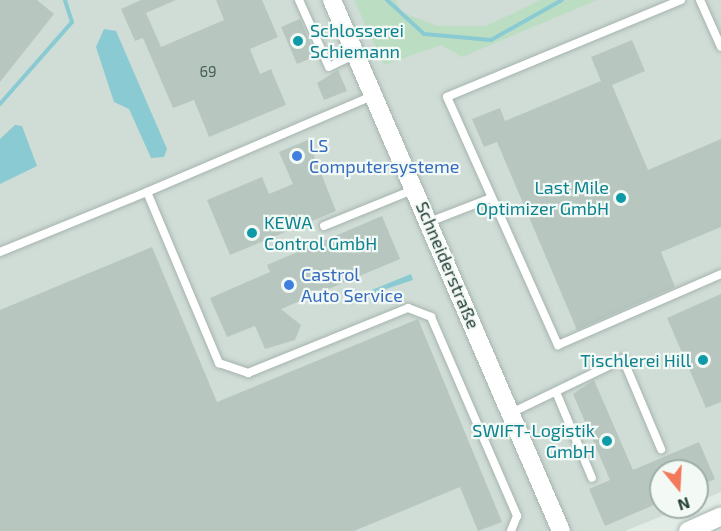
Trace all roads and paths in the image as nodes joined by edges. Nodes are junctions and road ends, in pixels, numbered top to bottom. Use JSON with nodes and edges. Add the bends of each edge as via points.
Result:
{"nodes":[{"id":1,"x":299,"y":0,"type":"edge"},
{"id":2,"x":332,"y":0,"type":"edge"},
{"id":3,"x":681,"y":0,"type":"edge"},
{"id":4,"x":700,"y":0,"type":"edge"},
{"id":5,"x":721,"y":46,"type":"edge"},
{"id":6,"x":357,"y":54,"type":"junction"},
{"id":7,"x":375,"y":94,"type":"junction"},
{"id":8,"x":416,"y":189,"type":"junction"},
{"id":9,"x":147,"y":192,"type":"junction"},
{"id":10,"x":491,"y":198,"type":"junction"},
{"id":11,"x":429,"y":222,"type":"junction"},
{"id":12,"x":324,"y":226,"type":"dead end"},
{"id":13,"x":0,"y":252,"type":"edge"},
{"id":14,"x":721,"y":274,"type":"edge"},
{"id":15,"x":556,"y":392,"type":"junction"},
{"id":16,"x":511,"y":413,"type":"junction"},
{"id":17,"x":661,"y":449,"type":"dead end"},
{"id":18,"x":592,"y":478,"type":"dead end"},
{"id":19,"x":721,"y":516,"type":"edge"},
{"id":20,"x":511,"y":531,"type":"edge"},
{"id":21,"x":561,"y":531,"type":"edge"},
{"id":22,"x":688,"y":531,"type":"edge"}],
"edges":[{"from":1,"to":6,"type":"lane","via":[[329,67]]},
{"from":2,"to":6,"type":"main road","name":"Schneiderstraße"},
{"from":3,"to":10,"type":"lane","via":[[447,97]]},
{"from":4,"to":5,"type":"lane"},
{"from":6,"to":7,"type":"main road","name":"Schneiderstraße"},
{"from":7,"to":8,"type":"main road","name":"Schneiderstraße"},
{"from":7,"to":9,"type":"lane"},
{"from":8,"to":11,"type":"main road","name":"Schneiderstraße"},
{"from":8,"to":12,"type":"lane"},
{"from":9,"to":13,"type":"lane"},
{"from":9,"to":20,"type":"lane","via":[[219,363],[248,373],[408,308],[431,317],[517,516]]},
{"from":10,"to":11,"type":"lane"},
{"from":10,"to":14,"type":"lane","via":[[558,345]]},
{"from":11,"to":16,"type":"main road","name":"Schneiderstraße"},
{"from":15,"to":16,"type":"lane"},
{"from":15,"to":17,"type":"lane","via":[[623,359]]},
{"from":15,"to":18,"type":"lane"},
{"from":16,"to":21,"type":"main road","name":"Schneiderstraße"},
{"from":19,"to":22,"type":"main road"}]}
